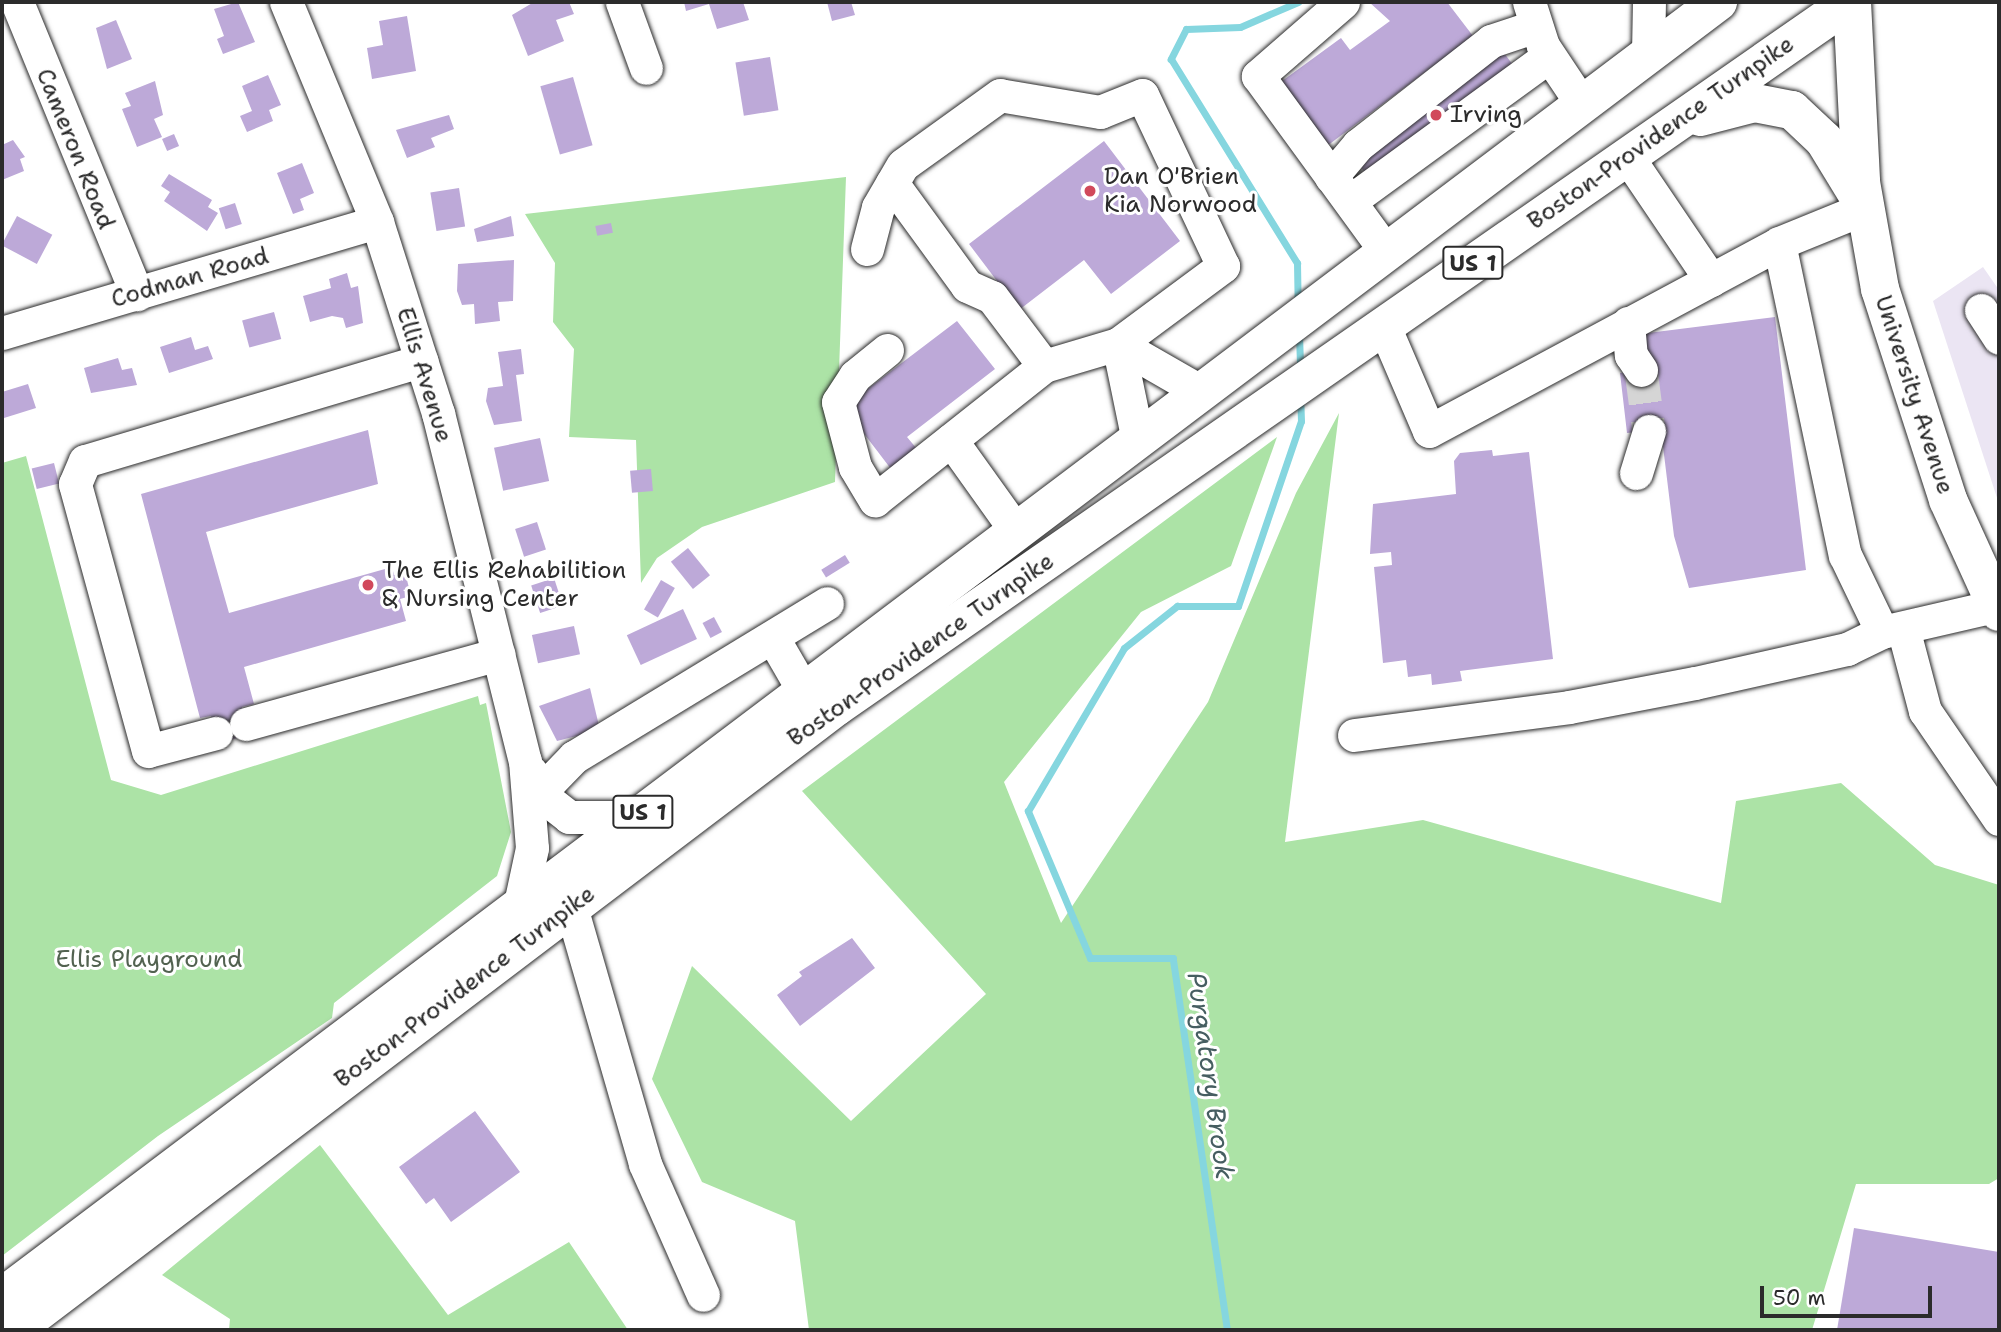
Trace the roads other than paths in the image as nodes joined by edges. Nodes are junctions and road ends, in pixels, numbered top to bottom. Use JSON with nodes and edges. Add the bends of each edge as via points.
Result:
{"nodes":[{"id":1,"x":18,"y":2,"type":"edge"},
{"id":2,"x":286,"y":2,"type":"edge"},
{"id":3,"x":622,"y":2,"type":"edge"},
{"id":4,"x":1343,"y":2,"type":"edge"},
{"id":5,"x":1649,"y":2,"type":"edge"},
{"id":6,"x":1718,"y":2,"type":"edge"},
{"id":7,"x":1851,"y":2,"type":"edge"},
{"id":8,"x":1538,"y":28,"type":"edge"},
{"id":9,"x":1648,"y":53,"type":"junction"},
{"id":10,"x":646,"y":68,"type":"dead end"},
{"id":11,"x":1581,"y":103,"type":"junction"},
{"id":12,"x":1669,"y":127,"type":"junction"},
{"id":13,"x":1627,"y":156,"type":"junction"},
{"id":14,"x":898,"y":174,"type":"junction"},
{"id":15,"x":1341,"y":189,"type":"junction"},
{"id":16,"x":1865,"y":208,"type":"junction"},
{"id":17,"x":377,"y":222,"type":"junction"},
{"id":18,"x":1779,"y":243,"type":"junction"},
{"id":19,"x":867,"y":249,"type":"dead end"},
{"id":20,"x":1385,"y":250,"type":"junction"},
{"id":21,"x":1711,"y":280,"type":"junction"},
{"id":22,"x":136,"y":294,"type":"junction"},
{"id":23,"x":1981,"y":310,"type":"dead end"},
{"id":24,"x":1384,"y":326,"type":"junction"},
{"id":25,"x":2,"y":332,"type":"edge"},
{"id":26,"x":1999,"y":338,"type":"edge"},
{"id":27,"x":1118,"y":344,"type":"junction"},
{"id":28,"x":887,"y":350,"type":"dead end"},
{"id":29,"x":421,"y":362,"type":"junction"},
{"id":30,"x":1044,"y":366,"type":"junction"},
{"id":31,"x":1198,"y":390,"type":"junction"},
{"id":32,"x":1137,"y":436,"type":"junction"},
{"id":33,"x":951,"y":440,"type":"junction"},
{"id":34,"x":1014,"y":528,"type":"junction"},
{"id":35,"x":827,"y":603,"type":"dead end"},
{"id":36,"x":1998,"y":608,"type":"edge"},
{"id":37,"x":1892,"y":630,"type":"junction"},
{"id":38,"x":773,"y":638,"type":"junction"},
{"id":39,"x":498,"y":654,"type":"junction"},
{"id":40,"x":803,"y":690,"type":"junction"},
{"id":41,"x":1354,"y":735,"type":"dead end"},
{"id":42,"x":525,"y":761,"type":"junction"},
{"id":43,"x":542,"y":790,"type":"junction"},
{"id":44,"x":636,"y":817,"type":"junction"},
{"id":45,"x":1999,"y":819,"type":"edge"},
{"id":46,"x":520,"y":904,"type":"junction"},
{"id":47,"x":571,"y":907,"type":"junction"},
{"id":48,"x":703,"y":1295,"type":"dead end"},
{"id":49,"x":2,"y":1297,"type":"edge"},
{"id":50,"x":14,"y":1330,"type":"edge"}],
"edges":[{"from":1,"to":22,"type":"street","name":"Cameron Road"},
{"from":2,"to":17,"type":"street","name":"Ellis Avenue"},
{"from":3,"to":10,"type":"street"},
{"from":4,"to":15,"type":"street","via":[[1258,76]]},
{"from":5,"to":9,"type":"street"},
{"from":6,"to":9,"type":"main road","name":"Boston-Providence Turnpike","number":"US 1"},
{"from":7,"to":12,"type":"main road","name":"Boston-Providence Turnpike","number":"US 1"},
{"from":7,"to":16,"type":"main road","name":"University Avenue"},
{"from":8,"to":11,"type":"street"},
{"from":8,"to":15,"type":"street"},
{"from":8,"to":15,"type":"street","via":[[1491,41],[1358,145]]},
{"from":9,"to":11,"type":"main road","name":"Boston-Providence Turnpike","number":"US 1"},
{"from":11,"to":20,"type":"main road","name":"Boston-Providence Turnpike","number":"US 1"},
{"from":12,"to":13,"type":"main road","name":"Boston-Providence Turnpike","number":"US 1"},
{"from":12,"to":16,"type":"main road","via":[[1744,104],[1783,106],[1824,140]]},
{"from":13,"to":21,"type":"street"},
{"from":13,"to":24,"type":"main road","name":"Boston-Providence Turnpike","number":"US 1"},
{"from":14,"to":19,"type":"street"},
{"from":14,"to":27,"type":"street","via":[[1000,95],[1100,112],[1142,95],[1223,266]]},
{"from":14,"to":30,"type":"street","via":[[986,277],[992,297]]},
{"from":15,"to":20,"type":"street"},
{"from":16,"to":18,"type":"street"},
{"from":16,"to":36,"type":"main road","name":"University Avenue","via":[[1906,384]]},
{"from":17,"to":22,"type":"street","name":"Codman Road"},
{"from":17,"to":29,"type":"street","name":"Ellis Avenue"},
{"from":18,"to":21,"type":"street"},
{"from":18,"to":37,"type":"street","via":[[1845,555]]},
{"from":20,"to":31,"type":"main road","name":"Boston-Providence Turnpike","number":"US 1"},
{"from":21,"to":24,"type":"street","via":[[1631,355],[1429,431]]},
{"from":22,"to":25,"type":"street","name":"Codman Road"},
{"from":23,"to":26,"type":"street"},
{"from":24,"to":47,"type":"main road","name":"Boston-Providence Turnpike","number":"US 1","via":[[942,631]]},
{"from":27,"to":30,"type":"street"},
{"from":27,"to":31,"type":"street"},
{"from":27,"to":32,"type":"street"},
{"from":28,"to":33,"type":"street","via":[[855,376],[838,402],[855,467],[875,500]]},
{"from":29,"to":39,"type":"street","name":"Ellis Avenue"},
{"from":29,"to":39,"type":"street","via":[[85,461],[75,484],[148,751]]},
{"from":30,"to":33,"type":"street"},
{"from":31,"to":32,"type":"main road","name":"Boston-Providence Turnpike","number":"US 1"},
{"from":32,"to":34,"type":"main road","name":"Boston-Providence Turnpike","number":"US 1"},
{"from":33,"to":34,"type":"street"},
{"from":34,"to":40,"type":"main road","name":"Boston-Providence Turnpike","number":"US 1"},
{"from":35,"to":38,"type":"street"},
{"from":36,"to":37,"type":"street"},
{"from":37,"to":41,"type":"street","via":[[1847,649],[1695,683],[1569,707]]},
{"from":37,"to":45,"type":"street","via":[[1925,711]]},
{"from":38,"to":40,"type":"street"},
{"from":38,"to":43,"type":"street","via":[[574,757]]},
{"from":39,"to":42,"type":"street","name":"Ellis Avenue"},
{"from":40,"to":44,"type":"main road","name":"Boston-Providence Turnpike","number":"US 1"},
{"from":42,"to":43,"type":"street","name":"Ellis Avenue"},
{"from":42,"to":46,"type":"street","name":"Ellis Avenue","via":[[532,849]]},
{"from":43,"to":44,"type":"street","name":"Ellis Avenue","via":[[569,817]]},
{"from":44,"to":46,"type":"main road","name":"Boston-Providence Turnpike","number":"US 1"},
{"from":46,"to":49,"type":"main road","name":"Boston-Providence Turnpike","number":"US 1"},
{"from":47,"to":48,"type":"street","via":[[645,1164]]},
{"from":47,"to":50,"type":"main road","name":"Boston-Providence Turnpike","number":"US 1"}]}
